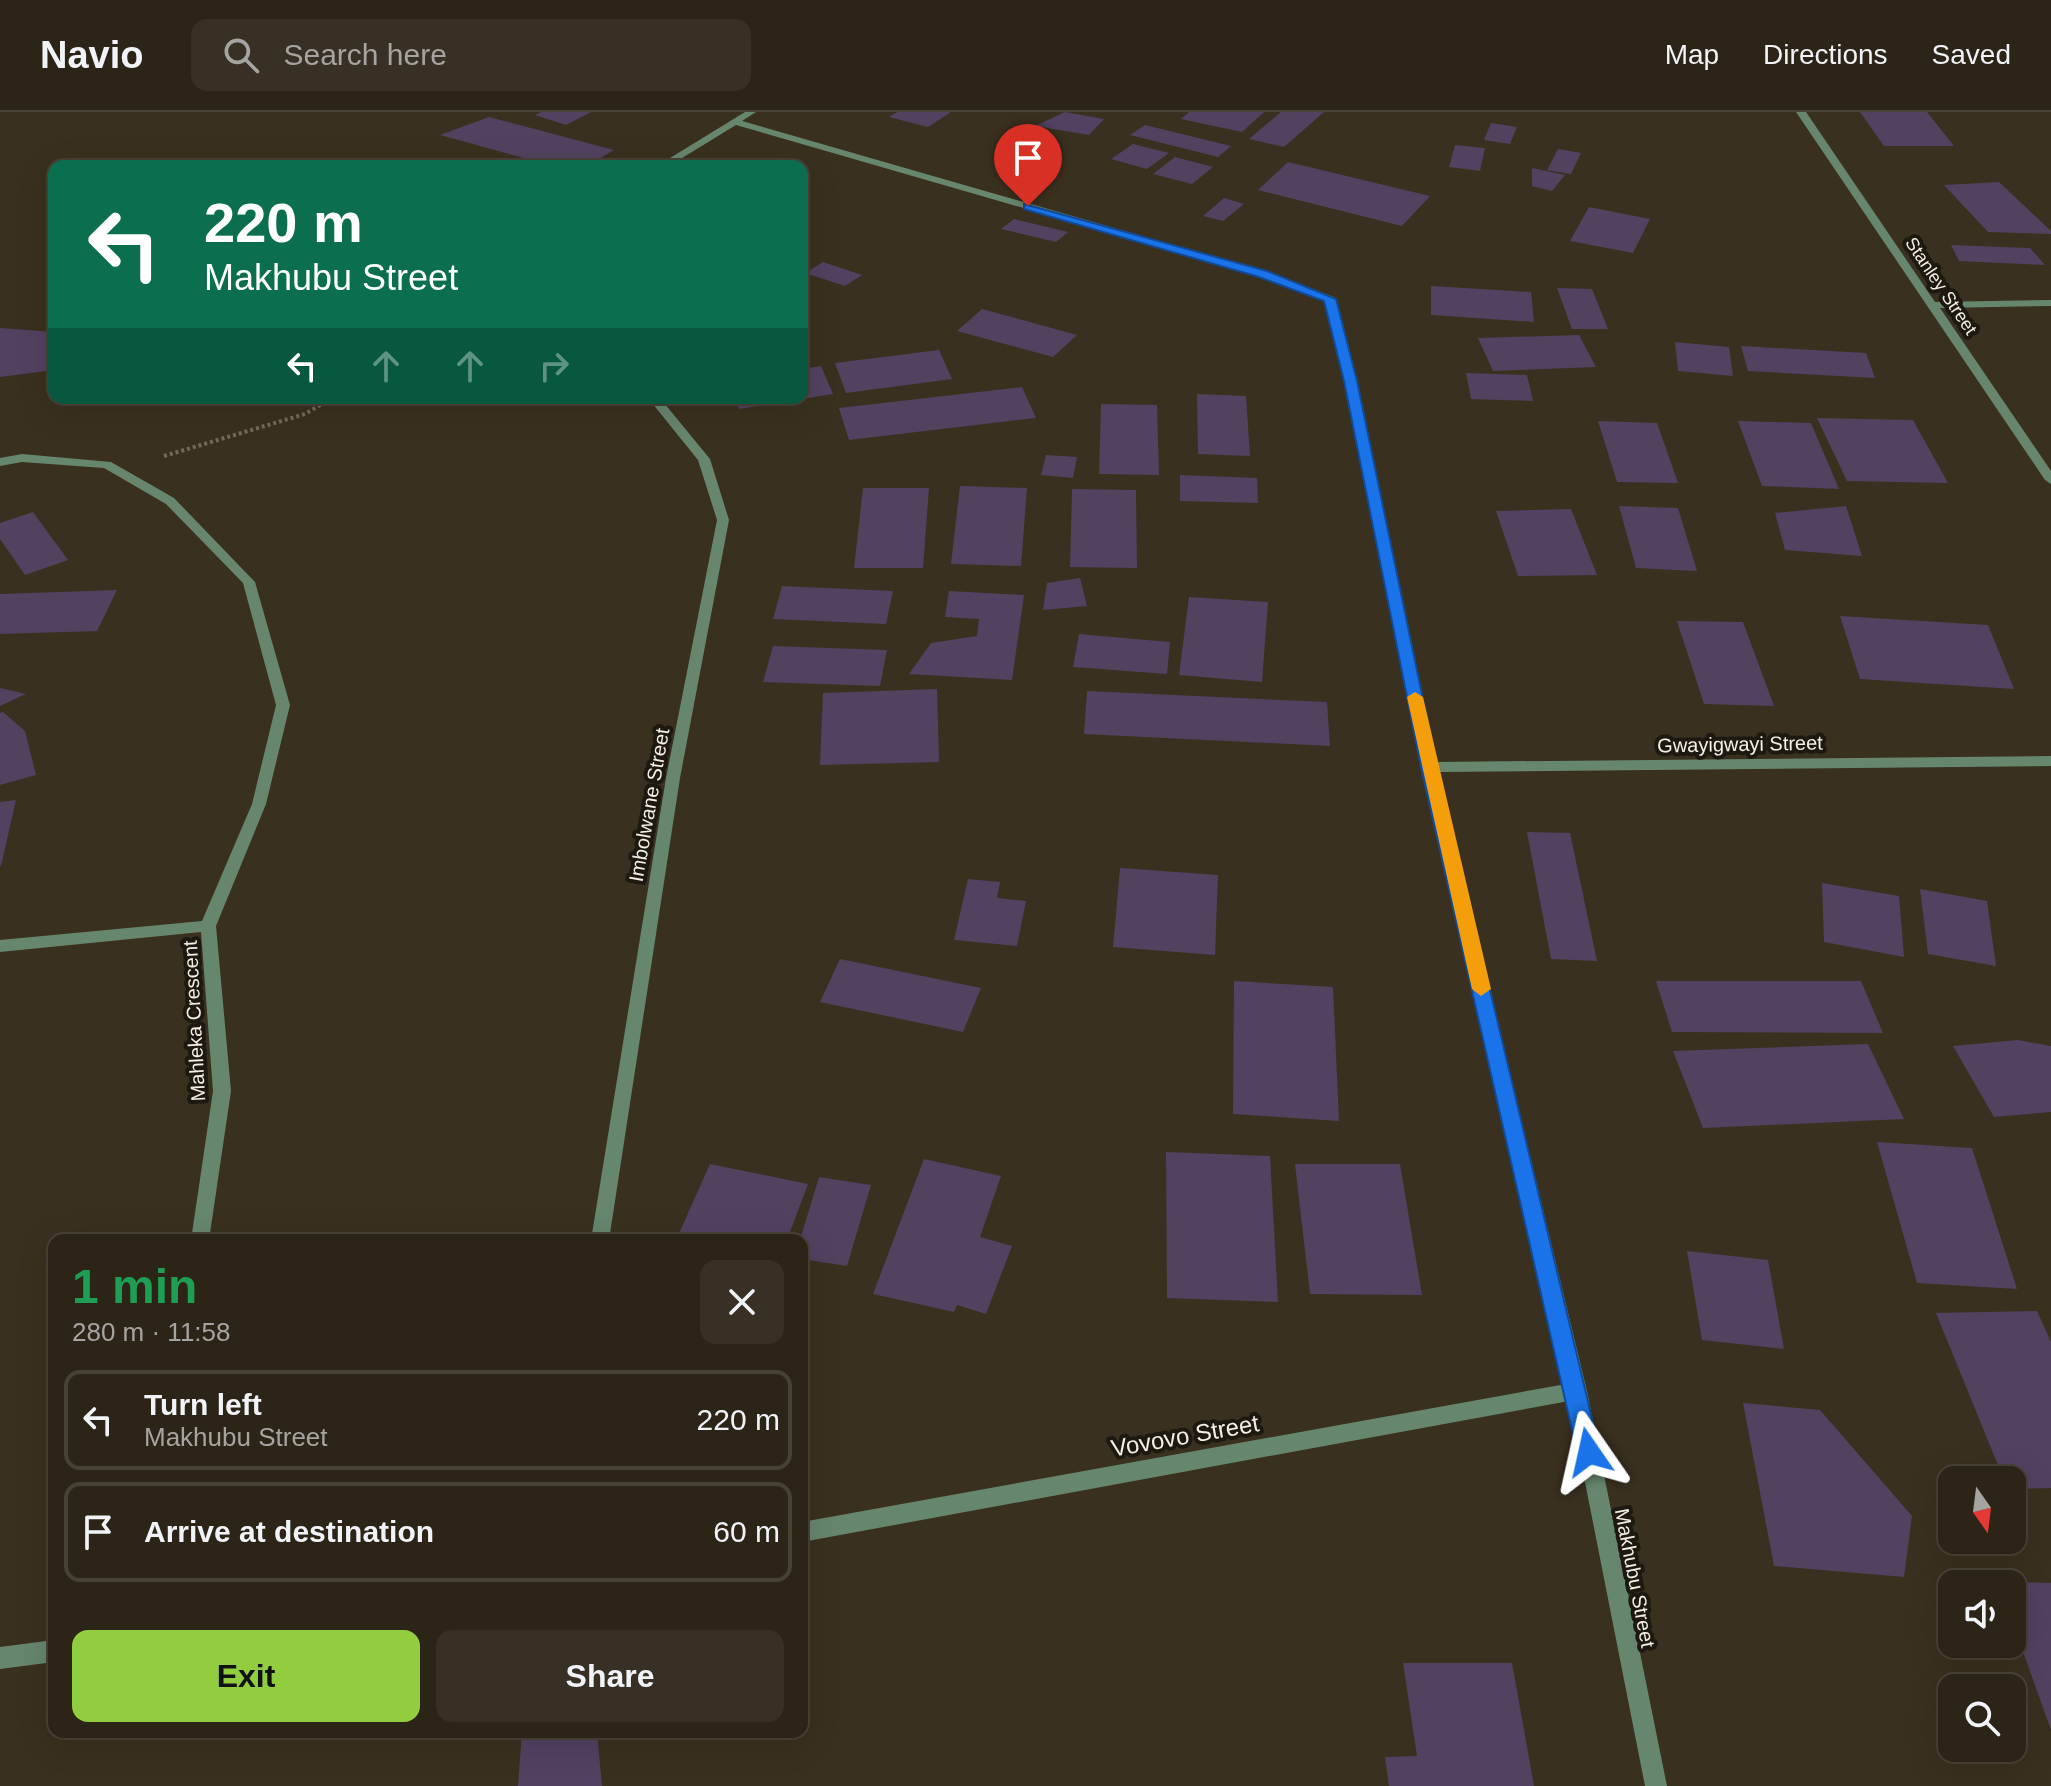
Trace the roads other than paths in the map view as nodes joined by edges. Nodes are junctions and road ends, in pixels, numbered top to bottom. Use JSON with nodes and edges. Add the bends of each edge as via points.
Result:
{"nodes":[{"id":1,"x":751,"y":112,"type":"edge"},
{"id":2,"x":1801,"y":112,"type":"edge"},
{"id":3,"x":735,"y":122,"type":"junction"},
{"id":4,"x":672,"y":160,"type":"edge"},
{"id":5,"x":2051,"y":303,"type":"edge"},
{"id":6,"x":1931,"y":305,"type":"junction"},
{"id":7,"x":659,"y":404,"type":"edge"},
{"id":8,"x":0,"y":462,"type":"edge"},
{"id":9,"x":2051,"y":480,"type":"edge"},
{"id":10,"x":2051,"y":761,"type":"edge"},
{"id":11,"x":1429,"y":767,"type":"junction"},
{"id":12,"x":208,"y":926,"type":"junction"},
{"id":13,"x":0,"y":946,"type":"edge"},
{"id":14,"x":201,"y":1234,"type":"edge"},
{"id":15,"x":601,"y":1234,"type":"edge"},
{"id":16,"x":1577,"y":1391,"type":"junction"},
{"id":17,"x":808,"y":1531,"type":"edge"},
{"id":18,"x":48,"y":1652,"type":"edge"},
{"id":19,"x":0,"y":1658,"type":"edge"},
{"id":20,"x":1656,"y":1786,"type":"edge"}],
"edges":[{"from":1,"to":3,"type":"street"},
{"from":2,"to":6,"type":"street","name":"Stanley Street"},
{"from":3,"to":4,"type":"street"},
{"from":3,"to":11,"type":"street","name":"Makhubu Street","via":[[1263,274],[1330,299]]},
{"from":5,"to":6,"type":"street"},
{"from":6,"to":9,"type":"street","name":"Stanley Street"},
{"from":7,"to":15,"type":"street","name":"Imbolwane Street","via":[[704,459],[723,520],[673,778]]},
{"from":8,"to":12,"type":"street","name":"Mahleka Crescent","via":[[22,458],[107,465],[170,501],[249,582],[283,705],[259,804]]},
{"from":10,"to":11,"type":"street","name":"Gwayigwayi Street"},
{"from":11,"to":16,"type":"street","name":"Makhubu Street"},
{"from":12,"to":13,"type":"street"},
{"from":12,"to":14,"type":"street","name":"Mahleka Crescent","via":[[222,1091]]},
{"from":16,"to":17,"type":"street","name":"Vovovo Street"},
{"from":16,"to":20,"type":"street","name":"Makhubu Street"},
{"from":18,"to":19,"type":"street"}]}
